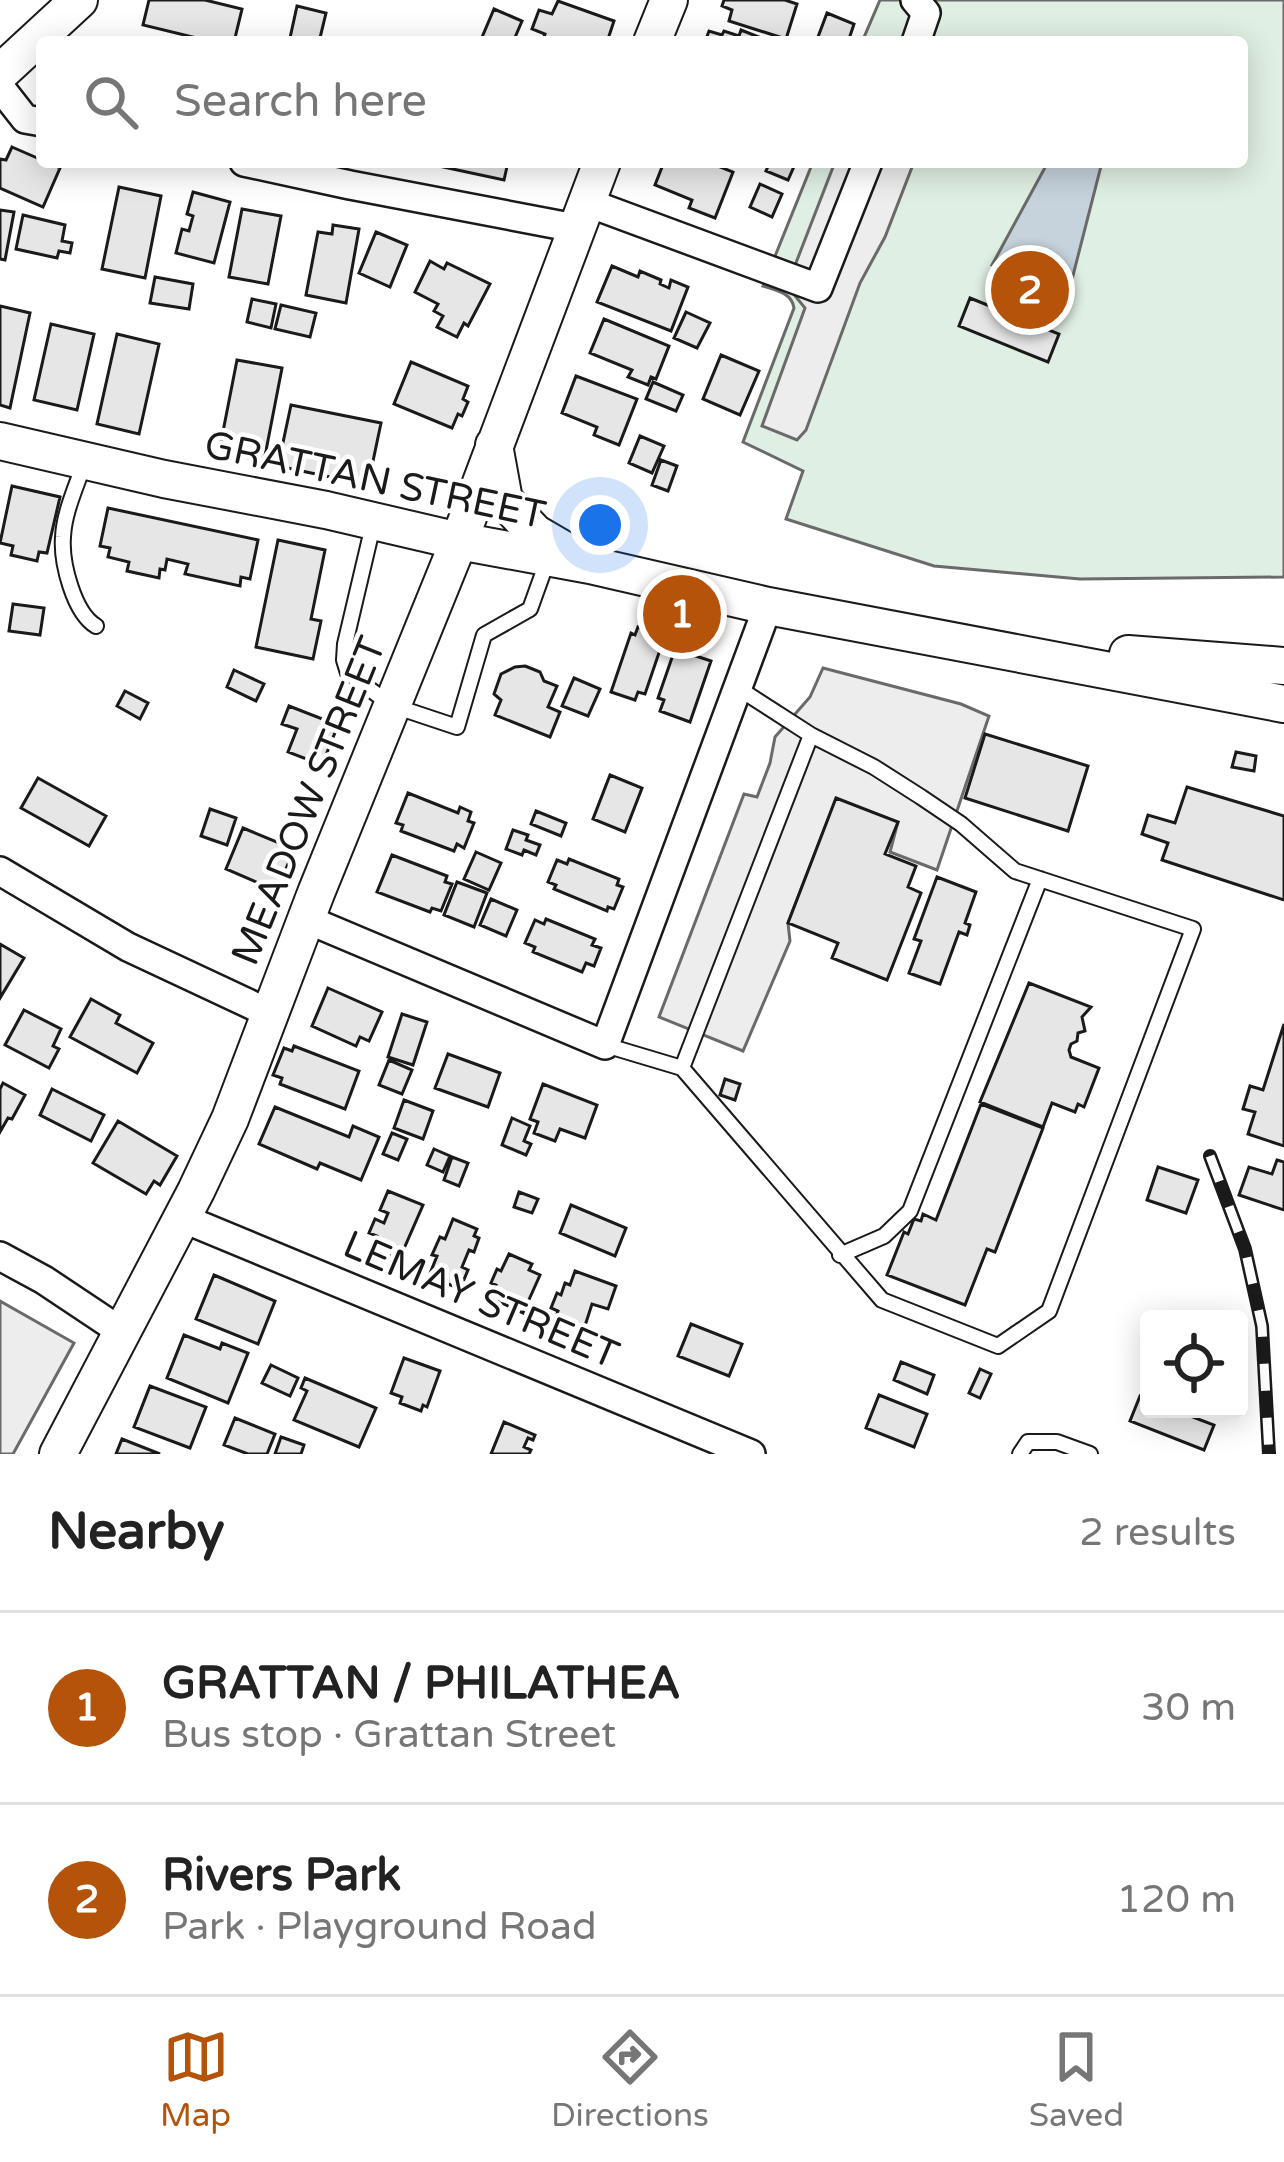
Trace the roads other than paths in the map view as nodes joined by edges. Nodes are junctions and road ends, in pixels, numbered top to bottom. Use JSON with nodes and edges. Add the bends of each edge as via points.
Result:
{"nodes":[{"id":1,"x":79,"y":0,"type":"edge"},
{"id":2,"x":669,"y":0,"type":"edge"},
{"id":3,"x":40,"y":36,"type":"edge"},
{"id":4,"x":654,"y":36,"type":"edge"},
{"id":5,"x":36,"y":40,"type":"edge"},
{"id":6,"x":0,"y":73,"type":"edge"},
{"id":7,"x":0,"y":87,"type":"edge"},
{"id":8,"x":36,"y":121,"type":"edge"},
{"id":9,"x":272,"y":168,"type":"edge"},
{"id":10,"x":600,"y":168,"type":"edge"},
{"id":11,"x":866,"y":168,"type":"edge"},
{"id":12,"x":580,"y":215,"type":"junction"},
{"id":13,"x":0,"y":442,"type":"edge"},
{"id":14,"x":494,"y":444,"type":"junction"},
{"id":15,"x":85,"y":461,"type":"junction"},
{"id":16,"x":374,"y":521,"type":"junction"},
{"id":17,"x":459,"y":541,"type":"junction"},
{"id":18,"x":548,"y":559,"type":"junction"},
{"id":19,"x":590,"y":565,"type":"junction"},
{"id":20,"x":768,"y":606,"type":"junction"},
{"id":21,"x":96,"y":626,"type":"dead end"},
{"id":22,"x":944,"y":640,"type":"junction"},
{"id":23,"x":1284,"y":666,"type":"edge"},
{"id":24,"x":738,"y":688,"type":"junction"},
{"id":25,"x":1284,"y":704,"type":"edge"},
{"id":26,"x":391,"y":705,"type":"junction"},
{"id":27,"x":811,"y":735,"type":"junction"},
{"id":28,"x":0,"y":871,"type":"edge"},
{"id":29,"x":1040,"y":879,"type":"junction"},
{"id":30,"x":306,"y":920,"type":"junction"},
{"id":31,"x":271,"y":1014,"type":"junction"},
{"id":32,"x":605,"y":1045,"type":"junction"},
{"id":33,"x":682,"y":1068,"type":"junction"},
{"id":34,"x":182,"y":1218,"type":"junction"},
{"id":35,"x":840,"y":1255,"type":"junction"},
{"id":36,"x":0,"y":1256,"type":"edge"},
{"id":37,"x":122,"y":1332,"type":"junction"},
{"id":38,"x":58,"y":1454,"type":"edge"},
{"id":39,"x":751,"y":1454,"type":"edge"},
{"id":40,"x":1020,"y":1454,"type":"edge"},
{"id":41,"x":1090,"y":1454,"type":"edge"}],
"edges":[{"from":1,"to":3,"type":"main road"},
{"from":2,"to":4,"type":"main road"},
{"from":5,"to":6,"type":"main road"},
{"from":7,"to":8,"type":"street"},
{"from":9,"to":12,"type":"street"},
{"from":10,"to":12,"type":"main road","name":"MEADOW STREET"},
{"from":11,"to":12,"type":"street","via":[[818,288]]},
{"from":12,"to":14,"type":"main road","name":"MEADOW STREET"},
{"from":13,"to":15,"type":"main road","name":"GRATTAN STREET"},
{"from":14,"to":17,"type":"main road","name":"MEADOW STREET"},
{"from":14,"to":19,"type":"main road","via":[[504,500],[535,533]]},
{"from":15,"to":16,"type":"main road","name":"GRATTAN STREET"},
{"from":15,"to":21,"type":"lane","via":[[62,538],[78,608]]},
{"from":16,"to":17,"type":"main road","name":"GRATTAN STREET"},
{"from":16,"to":26,"type":"lane","via":[[344,660],[348,673]]},
{"from":17,"to":18,"type":"main road","name":"GRATTAN STREET"},
{"from":17,"to":26,"type":"main road","name":"MEADOW STREET"},
{"from":18,"to":19,"type":"main road","name":"GRATTAN STREET"},
{"from":18,"to":26,"type":"lane","via":[[530,609],[484,635],[457,727]]},
{"from":19,"to":20,"type":"main road","name":"GRATTAN STREET"},
{"from":20,"to":22,"type":"main road","name":"GRATTAN STREET"},
{"from":20,"to":24,"type":"street"},
{"from":22,"to":23,"type":"main road","name":"GRATTAN STREET"},
{"from":22,"to":25,"type":"main road","name":"GRATTAN STREET"},
{"from":24,"to":27,"type":"lane"},
{"from":24,"to":32,"type":"street"},
{"from":26,"to":30,"type":"main road","name":"MEADOW STREET"},
{"from":27,"to":29,"type":"lane","via":[[921,797],[1015,871]]},
{"from":27,"to":33,"type":"lane"},
{"from":28,"to":31,"type":"street","via":[[128,947]]},
{"from":29,"to":35,"type":"lane","via":[[910,1210],[884,1236]]},
{"from":29,"to":35,"type":"lane","via":[[1193,929],[1049,1311],[998,1346],[882,1300]]},
{"from":30,"to":31,"type":"main road","name":"MEADOW STREET"},
{"from":30,"to":32,"type":"street"},
{"from":31,"to":34,"type":"main road","name":"MEADOW STREET"},
{"from":32,"to":33,"type":"lane"},
{"from":33,"to":35,"type":"lane"},
{"from":34,"to":37,"type":"main road","name":"MEADOW STREET"},
{"from":34,"to":39,"type":"street","name":"LEMAY STREET"},
{"from":36,"to":37,"type":"street"},
{"from":37,"to":38,"type":"main road","name":"MEADOW STREET"},
{"from":40,"to":41,"type":"lane","via":[[1028,1442]]}]}
